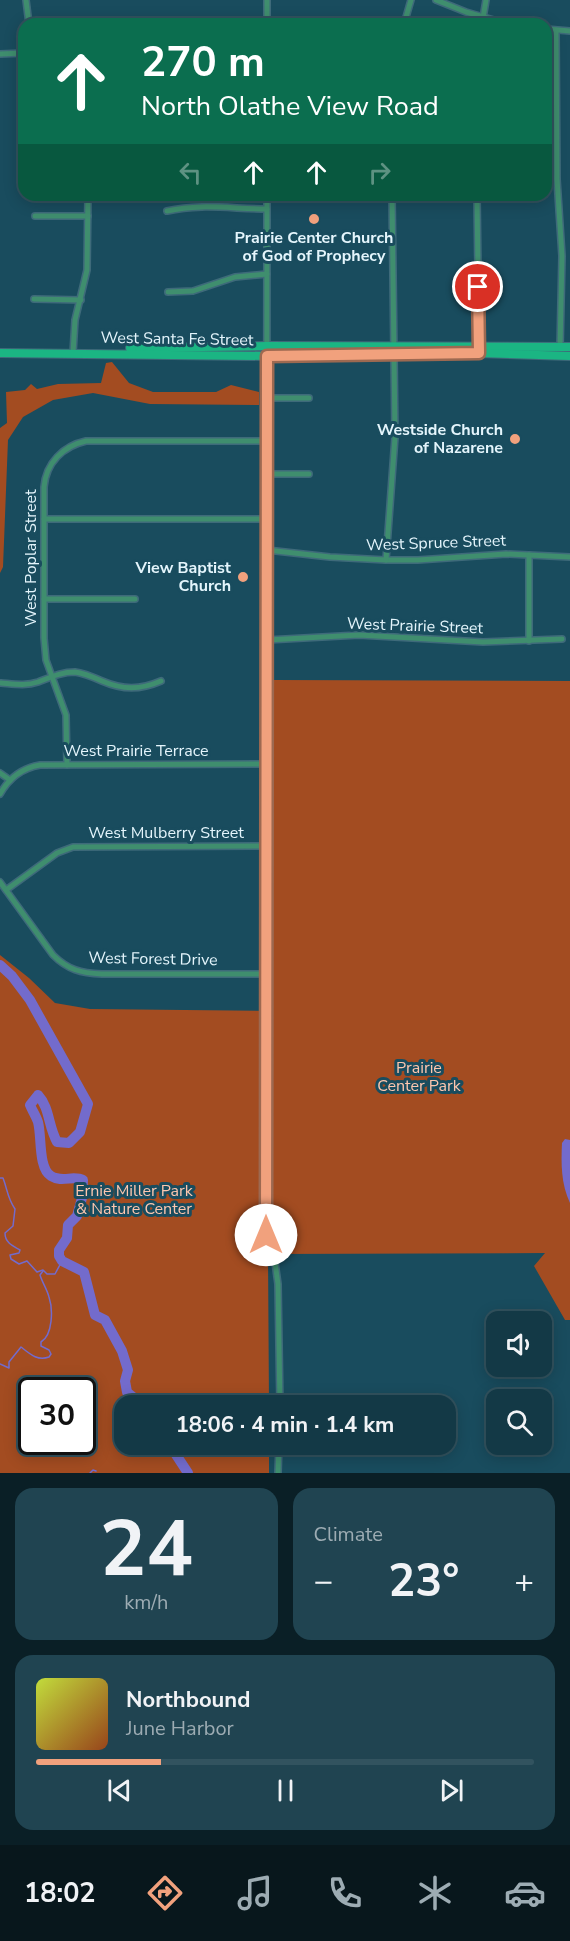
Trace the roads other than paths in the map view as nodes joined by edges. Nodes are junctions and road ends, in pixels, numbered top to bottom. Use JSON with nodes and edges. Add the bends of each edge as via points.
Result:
{"nodes":[{"id":1,"x":26,"y":0,"type":"edge"},
{"id":2,"x":267,"y":0,"type":"edge"},
{"id":3,"x":411,"y":0,"type":"edge"},
{"id":4,"x":436,"y":0,"type":"edge"},
{"id":5,"x":486,"y":0,"type":"edge"},
{"id":6,"x":28,"y":18,"type":"edge"},
{"id":7,"x":267,"y":18,"type":"edge"},
{"id":8,"x":406,"y":18,"type":"edge"},
{"id":9,"x":476,"y":18,"type":"edge"},
{"id":10,"x":483,"y":18,"type":"edge"},
{"id":11,"x":552,"y":30,"type":"edge"},
{"id":12,"x":556,"y":30,"type":"junction"},
{"id":13,"x":570,"y":31,"type":"edge"},
{"id":14,"x":0,"y":54,"type":"edge"},
{"id":15,"x":18,"y":54,"type":"edge"},
{"id":16,"x":88,"y":201,"type":"edge"},
{"id":17,"x":267,"y":201,"type":"edge"},
{"id":18,"x":392,"y":201,"type":"edge"},
{"id":19,"x":477,"y":201,"type":"edge"},
{"id":20,"x":267,"y":208,"type":"junction"},
{"id":21,"x":167,"y":211,"type":"dead end"},
{"id":22,"x":35,"y":216,"type":"dead end"},
{"id":23,"x":88,"y":216,"type":"junction"},
{"id":24,"x":267,"y":274,"type":"junction"},
{"id":25,"x":168,"y":292,"type":"dead end"},
{"id":26,"x":34,"y":299,"type":"dead end"},
{"id":27,"x":81,"y":300,"type":"junction"},
{"id":28,"x":267,"y":346,"type":"junction"},
{"id":29,"x":570,"y":347,"type":"edge"},
{"id":30,"x":0,"y":348,"type":"edge"},
{"id":31,"x":73,"y":350,"type":"junction"},
{"id":32,"x":393,"y":350,"type":"junction"},
{"id":33,"x":479,"y":350,"type":"junction"},
{"id":34,"x":0,"y":353,"type":"edge"},
{"id":35,"x":564,"y":353,"type":"edge"},
{"id":36,"x":267,"y":356,"type":"junction"},
{"id":37,"x":267,"y":398,"type":"junction"},
{"id":38,"x":309,"y":398,"type":"dead end"},
{"id":39,"x":267,"y":441,"type":"junction"},
{"id":40,"x":267,"y":474,"type":"junction"},
{"id":41,"x":309,"y":474,"type":"dead end"},
{"id":42,"x":44,"y":519,"type":"junction"},
{"id":43,"x":267,"y":519,"type":"junction"},
{"id":44,"x":267,"y":550,"type":"junction"},
{"id":45,"x":529,"y":555,"type":"junction"},
{"id":46,"x":570,"y":557,"type":"edge"},
{"id":47,"x":386,"y":560,"type":"junction"},
{"id":48,"x":44,"y":599,"type":"junction"},
{"id":49,"x":135,"y":599,"type":"dead end"},
{"id":50,"x":562,"y":639,"type":"dead end"},
{"id":51,"x":267,"y":640,"type":"junction"},
{"id":52,"x":529,"y":641,"type":"junction"},
{"id":53,"x":52,"y":675,"type":"junction"},
{"id":54,"x":161,"y":681,"type":"dead end"},
{"id":55,"x":1,"y":683,"type":"edge"},
{"id":56,"x":267,"y":764,"type":"junction"},
{"id":57,"x":67,"y":765,"type":"junction"},
{"id":58,"x":0,"y":773,"type":"edge"},
{"id":59,"x":10,"y":780,"type":"junction"},
{"id":60,"x":0,"y":794,"type":"edge"},
{"id":61,"x":267,"y":846,"type":"junction"},
{"id":62,"x":0,"y":882,"type":"edge"},
{"id":63,"x":6,"y":890,"type":"junction"},
{"id":64,"x":268,"y":974,"type":"junction"},
{"id":65,"x":280,"y":1395,"type":"edge"},
{"id":66,"x":279,"y":1455,"type":"edge"},
{"id":67,"x":278,"y":1473,"type":"edge"}],
"edges":[{"from":1,"to":6,"type":"street"},
{"from":2,"to":7,"type":"street"},
{"from":3,"to":8,"type":"street"},
{"from":4,"to":9,"type":"street"},
{"from":5,"to":10,"type":"street"},
{"from":11,"to":12,"type":"street"},
{"from":12,"to":13,"type":"street"},
{"from":12,"to":35,"type":"street"},
{"from":14,"to":15,"type":"street"},
{"from":16,"to":23,"type":"street"},
{"from":17,"to":20,"type":"street"},
{"from":18,"to":32,"type":"street"},
{"from":19,"to":33,"type":"street"},
{"from":20,"to":21,"type":"street","via":[[209,205]]},
{"from":20,"to":24,"type":"street"},
{"from":22,"to":23,"type":"street"},
{"from":23,"to":27,"type":"street","via":[[87,270]]},
{"from":24,"to":25,"type":"street","via":[[235,277],[193,291]]},
{"from":24,"to":28,"type":"street"},
{"from":26,"to":27,"type":"street"},
{"from":27,"to":31,"type":"street"},
{"from":28,"to":31,"type":"street","name":"West Santa Fe Street"},
{"from":28,"to":32,"type":"street","name":"West Santa Fe Street"},
{"from":28,"to":36,"type":"street"},
{"from":29,"to":35,"type":"street","name":"West Santa Fe Street"},
{"from":30,"to":31,"type":"street","name":"West Santa Fe Street"},
{"from":31,"to":34,"type":"street","name":"West Santa Fe Street"},
{"from":31,"to":36,"type":"street","name":"West Santa Fe Street"},
{"from":32,"to":33,"type":"street","name":"West Santa Fe Street"},
{"from":32,"to":36,"type":"street","name":"West Santa Fe Street"},
{"from":32,"to":47,"type":"street","via":[[395,437]]},
{"from":33,"to":35,"type":"street","name":"West Santa Fe Street"},
{"from":36,"to":37,"type":"street"},
{"from":37,"to":38,"type":"street"},
{"from":37,"to":39,"type":"street"},
{"from":39,"to":40,"type":"street"},
{"from":39,"to":42,"type":"street","name":"West Poplar Street","via":[[80,442],[62,452],[47,472]]},
{"from":40,"to":41,"type":"street"},
{"from":40,"to":43,"type":"street"},
{"from":42,"to":43,"type":"street"},
{"from":42,"to":48,"type":"street","name":"West Poplar Street"},
{"from":43,"to":44,"type":"street"},
{"from":44,"to":47,"type":"street","name":"West Spruce Street"},
{"from":44,"to":51,"type":"street"},
{"from":45,"to":46,"type":"street","name":"West Spruce Street"},
{"from":45,"to":47,"type":"street","name":"West Spruce Street"},
{"from":45,"to":52,"type":"street"},
{"from":48,"to":49,"type":"street"},
{"from":48,"to":53,"type":"street","name":"West Poplar Street","via":[[46,660]]},
{"from":50,"to":52,"type":"street","name":"West Prairie Street"},
{"from":51,"to":52,"type":"street","name":"West Prairie Street","via":[[359,635]]},
{"from":51,"to":56,"type":"street"},
{"from":53,"to":54,"type":"street","via":[[78,672],[125,688],[146,687]]},
{"from":53,"to":55,"type":"street","via":[[31,684]]},
{"from":53,"to":57,"type":"street","name":"West Poplar Street","via":[[66,715]]},
{"from":56,"to":57,"type":"street","name":"West Prairie Terrace"},
{"from":56,"to":61,"type":"street"},
{"from":57,"to":59,"type":"street","name":"West Prairie Terrace","via":[[32,766]]},
{"from":58,"to":59,"type":"street"},
{"from":59,"to":60,"type":"street","name":"West Prairie Terrace"},
{"from":61,"to":63,"type":"street","name":"West Mulberry Street","via":[[73,847],[57,853]]},
{"from":61,"to":64,"type":"street"},
{"from":62,"to":63,"type":"street"},
{"from":63,"to":64,"type":"street","name":"West Forest Drive","via":[[52,955],[77,971]]},
{"from":64,"to":65,"type":"street","via":[[266,1235],[273,1248],[278,1284]]},
{"from":66,"to":67,"type":"street"}]}
